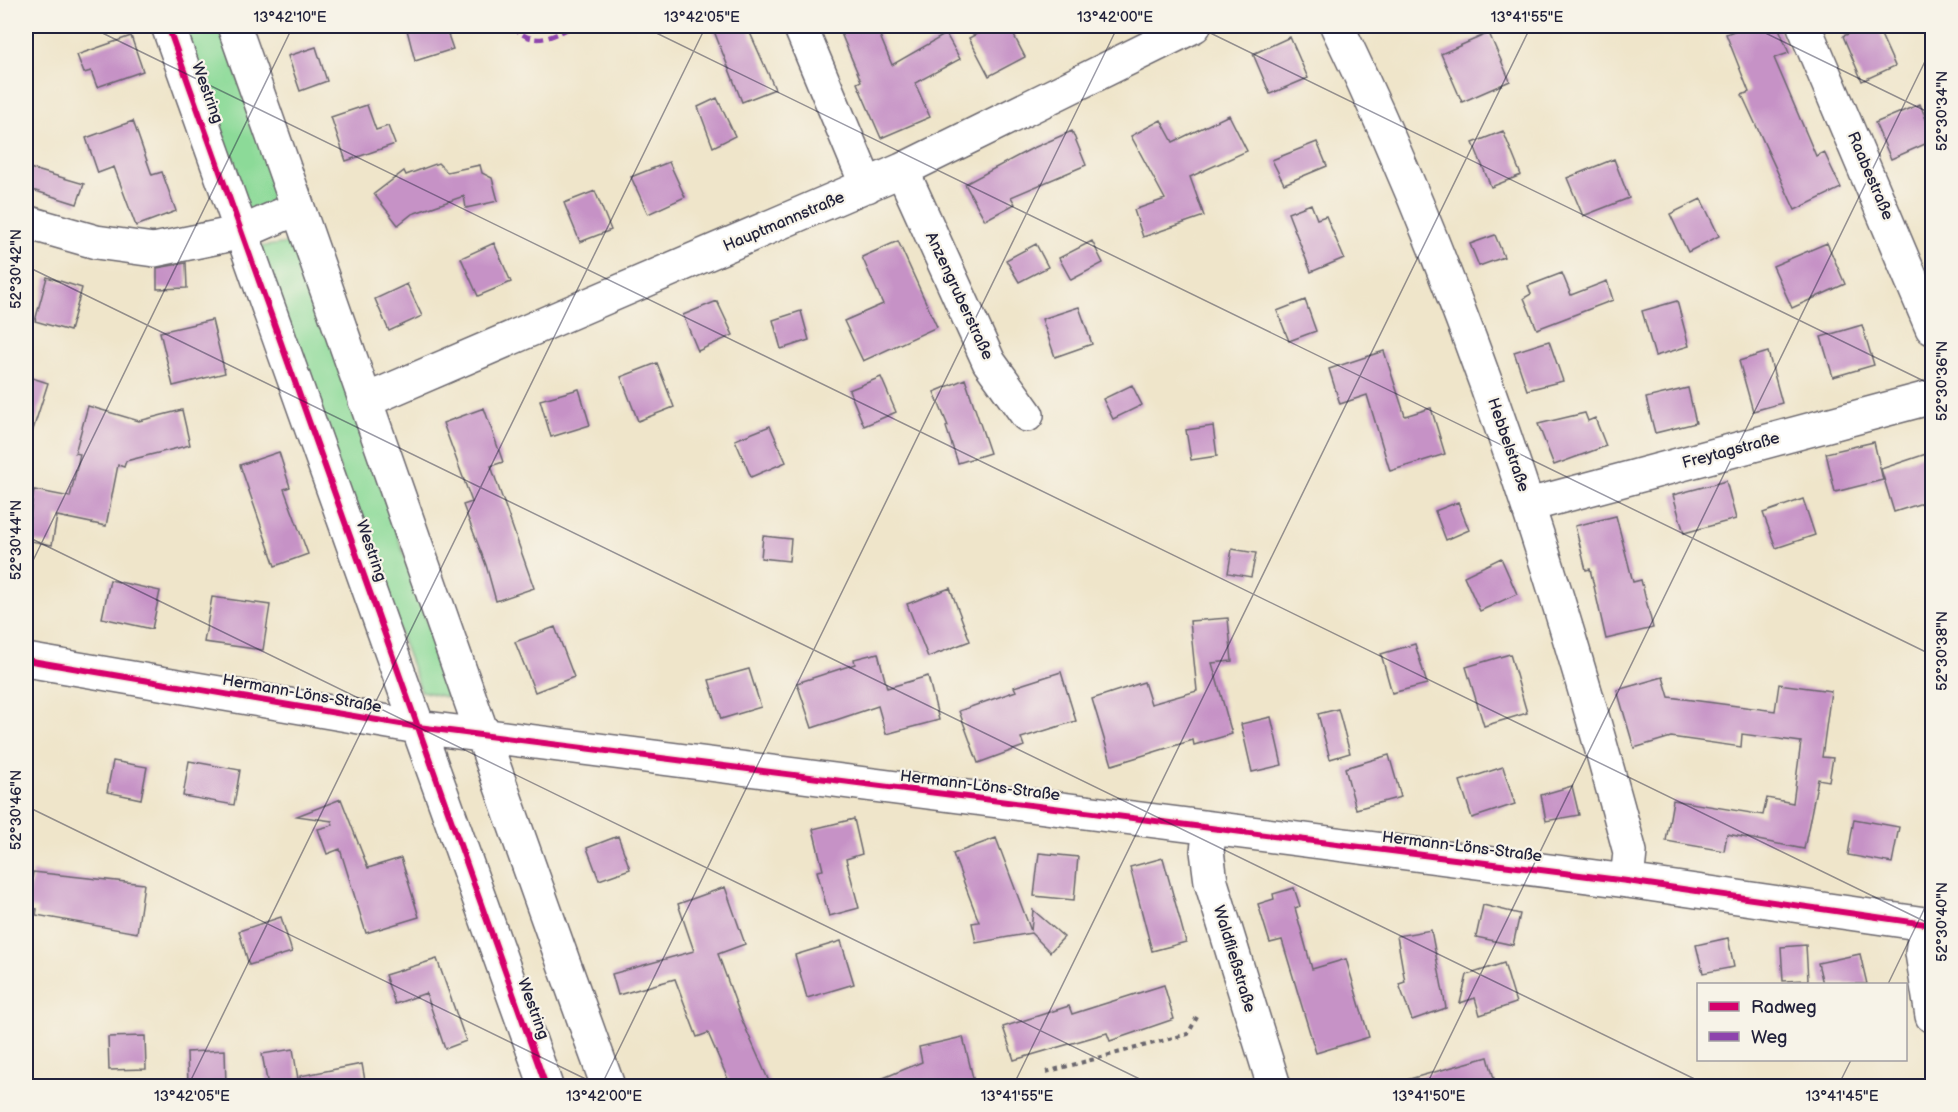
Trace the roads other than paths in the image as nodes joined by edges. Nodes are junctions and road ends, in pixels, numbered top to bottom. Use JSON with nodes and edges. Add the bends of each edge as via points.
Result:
{"nodes":[{"id":1,"x":168,"y":26,"type":"edge"},
{"id":2,"x":234,"y":26,"type":"edge"},
{"id":3,"x":800,"y":26,"type":"edge"},
{"id":4,"x":1194,"y":26,"type":"edge"},
{"id":5,"x":1337,"y":26,"type":"edge"},
{"id":6,"x":1804,"y":26,"type":"edge"},
{"id":7,"x":902,"y":170,"type":"junction"},
{"id":8,"x":867,"y":186,"type":"junction"},
{"id":9,"x":298,"y":208,"type":"junction"},
{"id":10,"x":26,"y":222,"type":"edge"},
{"id":11,"x":243,"y":232,"type":"junction"},
{"id":12,"x":1932,"y":328,"type":"edge"},
{"id":13,"x":1932,"y":398,"type":"edge"},
{"id":14,"x":365,"y":401,"type":"junction"},
{"id":15,"x":1027,"y":415,"type":"dead end"},
{"id":16,"x":1529,"y":505,"type":"junction"},
{"id":17,"x":26,"y":660,"type":"edge"},
{"id":18,"x":418,"y":727,"type":"junction"},
{"id":19,"x":480,"y":735,"type":"junction"},
{"id":20,"x":1210,"y":829,"type":"junction"},
{"id":21,"x":1627,"y":881,"type":"junction"},
{"id":22,"x":1929,"y":924,"type":"edge"},
{"id":23,"x":1932,"y":1016,"type":"edge"},
{"id":24,"x":546,"y":1086,"type":"edge"},
{"id":25,"x":608,"y":1086,"type":"edge"},
{"id":26,"x":1274,"y":1086,"type":"edge"}],
"edges":[{"from":1,"to":11,"type":"street","name":"Westring"},
{"from":2,"to":9,"type":"street"},
{"from":3,"to":8,"type":"street"},
{"from":4,"to":7,"type":"street","name":"Hauptmannstraße"},
{"from":5,"to":16,"type":"street","name":"Hebbelstraße","via":[[1411,186],[1477,354]]},
{"from":6,"to":12,"type":"street","name":"Raabestraße"},
{"from":7,"to":8,"type":"street","name":"Hauptmannstraße"},
{"from":7,"to":15,"type":"street","name":"Anzengruberstraße","via":[[989,363]]},
{"from":8,"to":14,"type":"street","name":"Hauptmannstraße"},
{"from":9,"to":11,"type":"street"},
{"from":9,"to":14,"type":"street"},
{"from":10,"to":11,"type":"street","via":[[96,242],[154,250]]},
{"from":11,"to":18,"type":"street","name":"Westring"},
{"from":13,"to":16,"type":"street","name":"Freytagstraße"},
{"from":14,"to":19,"type":"street"},
{"from":16,"to":21,"type":"street","name":"Hebbelstraße","via":[[1581,671],[1630,852]]},
{"from":17,"to":18,"type":"street","name":"Hermann-Löns-Straße"},
{"from":18,"to":19,"type":"street","name":"Hermann-Löns-Straße"},
{"from":18,"to":24,"type":"street","name":"Westring"},
{"from":19,"to":20,"type":"street","name":"Hermann-Löns-Straße"},
{"from":19,"to":25,"type":"street"},
{"from":20,"to":21,"type":"street","name":"Hermann-Löns-Straße"},
{"from":20,"to":26,"type":"street","name":"Waldfließstraße","via":[[1211,882]]},
{"from":21,"to":22,"type":"street","name":"Hermann-Löns-Straße"},
{"from":22,"to":23,"type":"street","via":[[1922,953]]}]}
